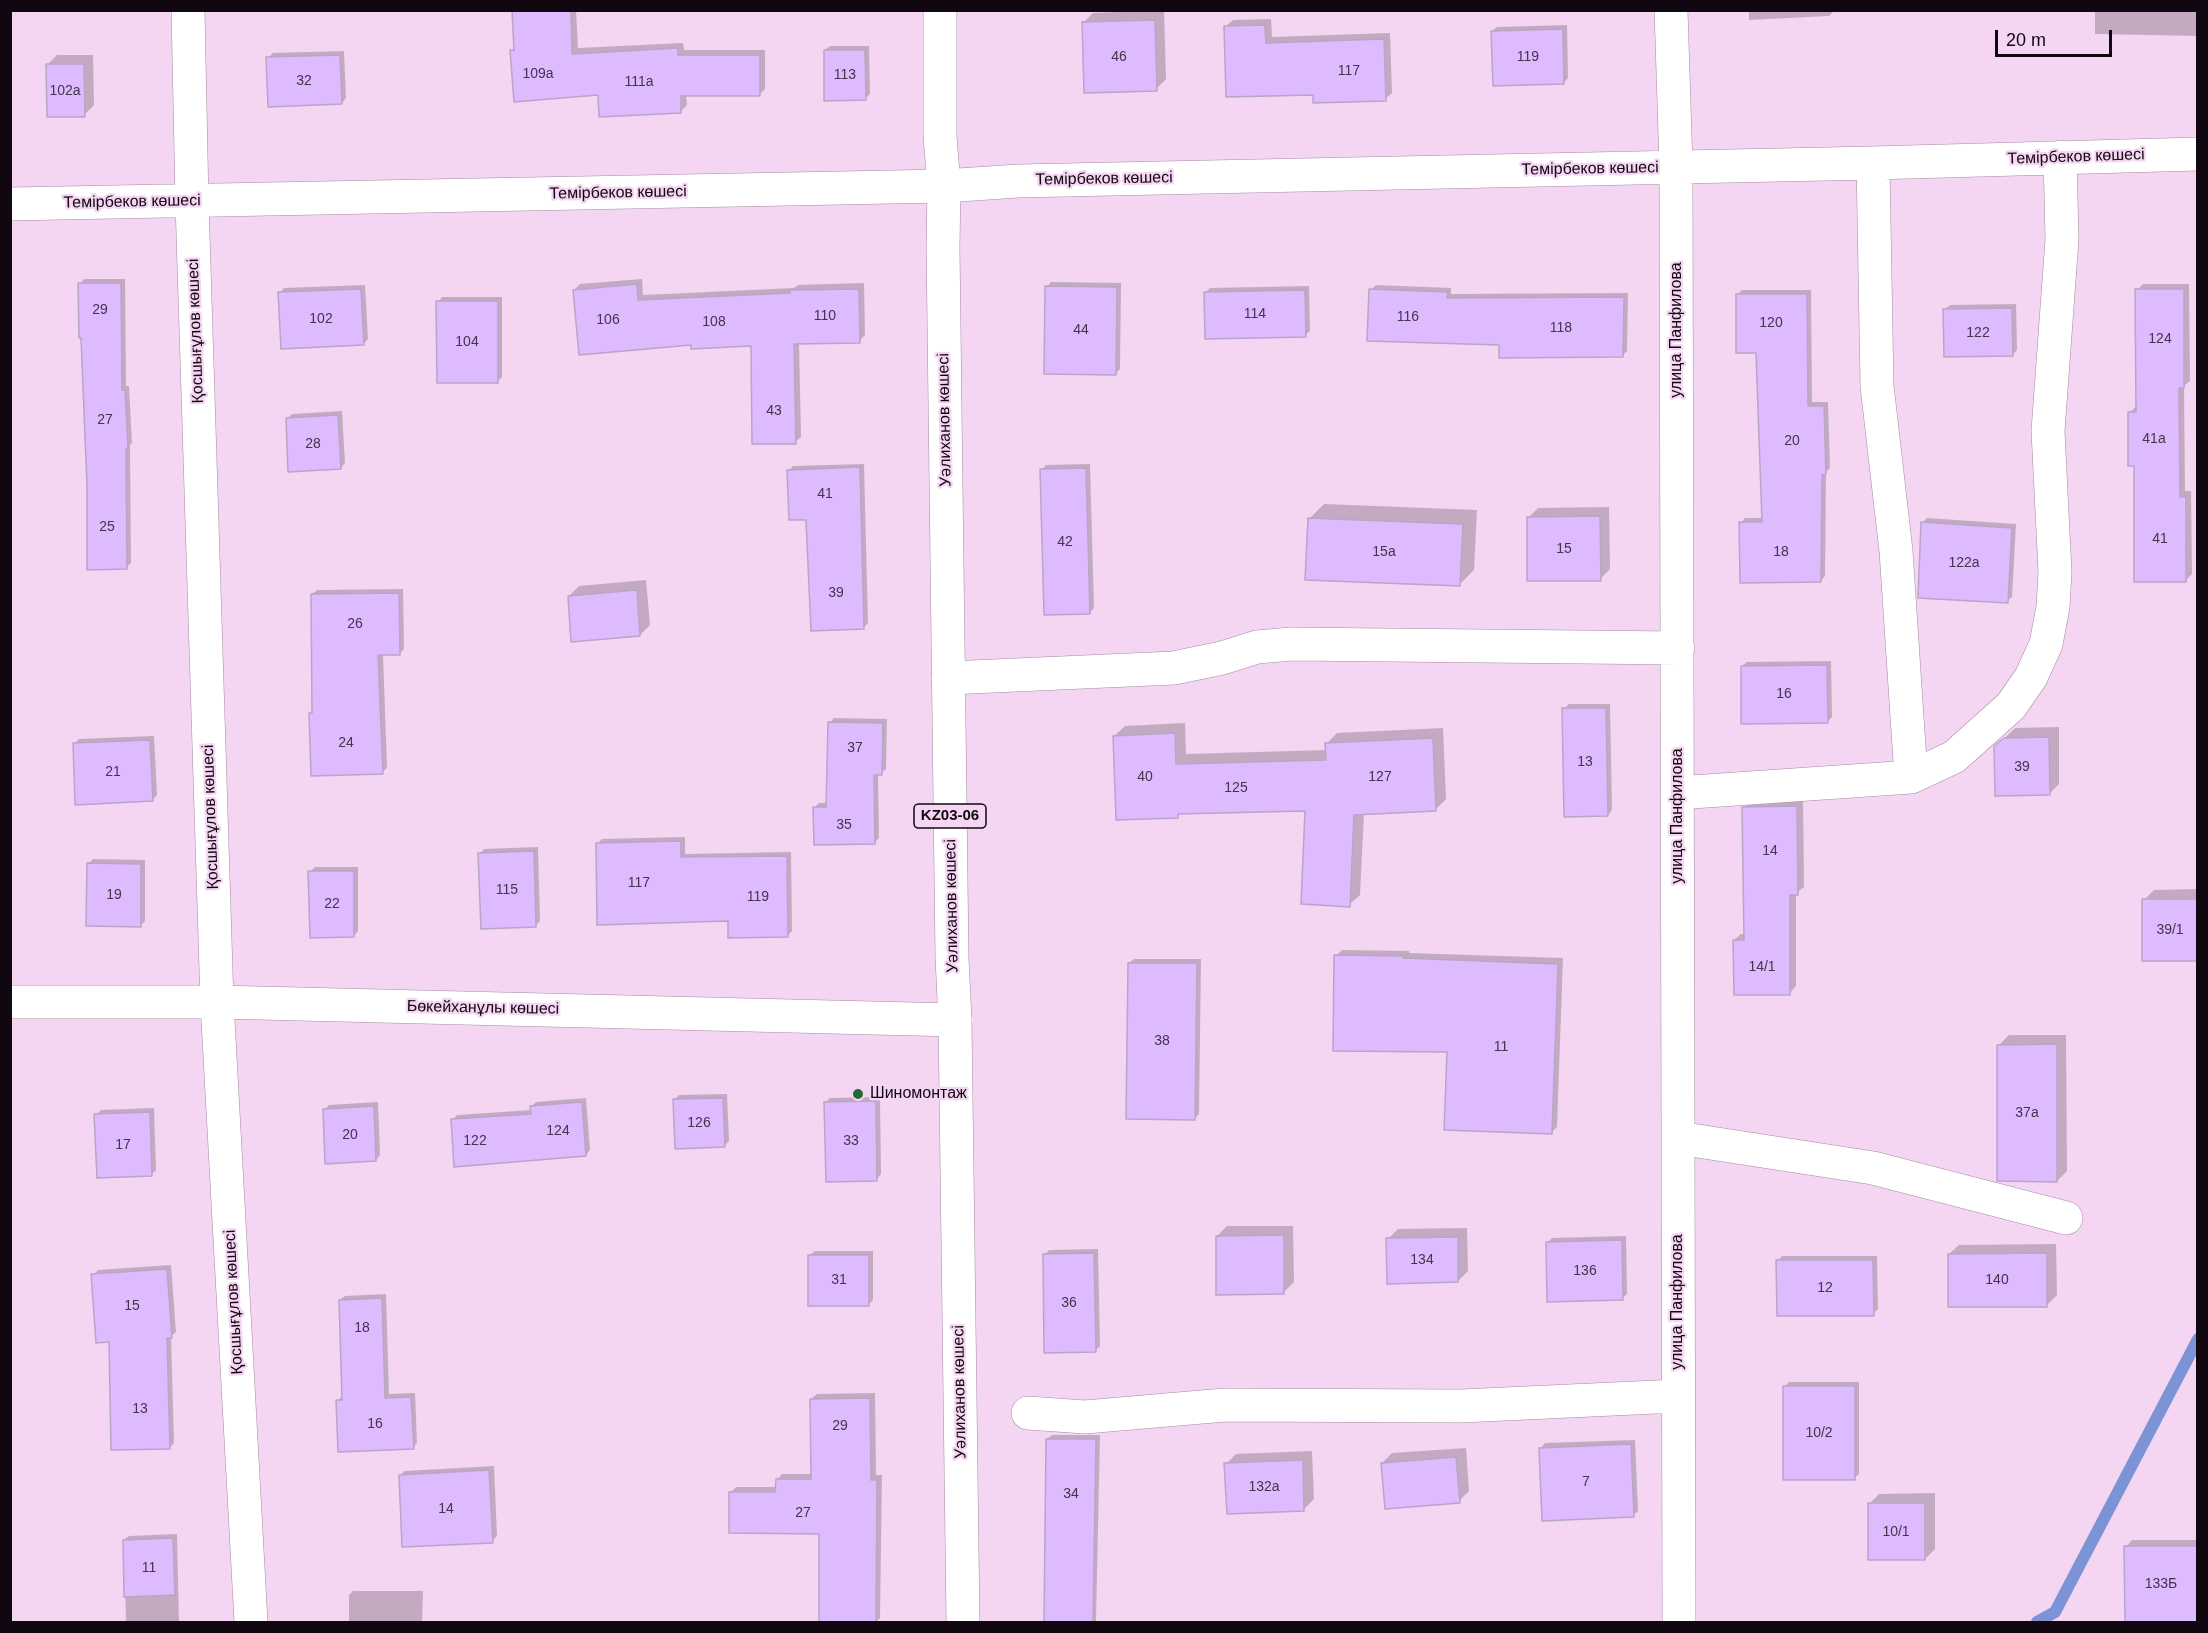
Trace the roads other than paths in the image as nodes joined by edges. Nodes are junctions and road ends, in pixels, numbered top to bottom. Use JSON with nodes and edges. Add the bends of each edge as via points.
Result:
{"nodes":[{"id":1,"x":188,"y":10,"type":"edge"},
{"id":2,"x":940,"y":10,"type":"edge"},
{"id":3,"x":1671,"y":10,"type":"edge"},
{"id":4,"x":2198,"y":154,"type":"edge"},
{"id":5,"x":2060,"y":157,"type":"junction"},
{"id":6,"x":1873,"y":163,"type":"junction"},
{"id":7,"x":1676,"y":167,"type":"junction"},
{"id":8,"x":944,"y":186,"type":"junction"},
{"id":9,"x":192,"y":202,"type":"junction"},
{"id":10,"x":10,"y":204,"type":"edge"},
{"id":11,"x":1677,"y":648,"type":"junction"},
{"id":12,"x":948,"y":678,"type":"junction"},
{"id":13,"x":1911,"y":777,"type":"junction"},
{"id":14,"x":1677,"y":792,"type":"junction"},
{"id":15,"x":10,"y":1002,"type":"edge"},
{"id":16,"x":217,"y":1002,"type":"junction"},
{"id":17,"x":955,"y":1020,"type":"junction"},
{"id":18,"x":1678,"y":1138,"type":"junction"},
{"id":19,"x":2066,"y":1218,"type":"dead end"},
{"id":20,"x":1678,"y":1396,"type":"junction"},
{"id":21,"x":1028,"y":1413,"type":"dead end"},
{"id":22,"x":251,"y":1623,"type":"edge"},
{"id":23,"x":963,"y":1623,"type":"edge"},
{"id":24,"x":1679,"y":1623,"type":"edge"}],
"edges":[{"from":1,"to":9,"type":"street","name":"Қосшығұлов көшесі"},
{"from":2,"to":8,"type":"street","name":"Уәлиханов көшесі","number":"KZ03-06"},
{"from":3,"to":7,"type":"street","name":"улица Панфилова"},
{"from":4,"to":5,"type":"street","name":"Темірбеков көшесі"},
{"from":5,"to":6,"type":"street","name":"Темірбеков көшесі"},
{"from":5,"to":13,"type":"street","via":[[2062,239],[2048,431],[2055,572],[2046,644],[2031,677],[2011,706],[1954,757]]},
{"from":6,"to":7,"type":"street","name":"Темірбеков көшесі"},
{"from":6,"to":13,"type":"street","via":[[1878,386],[1896,551]]},
{"from":7,"to":8,"type":"street","name":"Темірбеков көшесі","via":[[1018,181]]},
{"from":7,"to":11,"type":"street","name":"улица Панфилова"},
{"from":8,"to":9,"type":"street","name":"Темірбеков көшесі"},
{"from":8,"to":12,"type":"street","name":"Уәлиханов көшесі","number":"KZ03-06"},
{"from":9,"to":10,"type":"street","name":"Темірбеков көшесі"},
{"from":9,"to":16,"type":"street","name":"Қосшығұлов көшесі"},
{"from":11,"to":12,"type":"street","via":[[1291,645],[1257,647],[1174,668]]},
{"from":11,"to":14,"type":"street","name":"улица Панфилова"},
{"from":12,"to":17,"type":"street","name":"Уәлиханов көшесі","number":"KZ03-06"},
{"from":13,"to":14,"type":"street"},
{"from":14,"to":18,"type":"street","name":"улица Панфилова"},
{"from":15,"to":16,"type":"street","name":"Бөкейханұлы көшесі"},
{"from":16,"to":17,"type":"street","name":"Бөкейханұлы көшесі"},
{"from":16,"to":22,"type":"street","name":"Қосшығұлов көшесі"},
{"from":17,"to":23,"type":"street","name":"Уәлиханов көшесі","number":"KZ03-06"},
{"from":18,"to":19,"type":"street","via":[[1873,1168]]},
{"from":18,"to":20,"type":"street","name":"улица Панфилова"},
{"from":20,"to":21,"type":"street","via":[[1461,1406],[1225,1405],[1085,1417]]},
{"from":20,"to":24,"type":"street","name":"улица Панфилова"}]}
